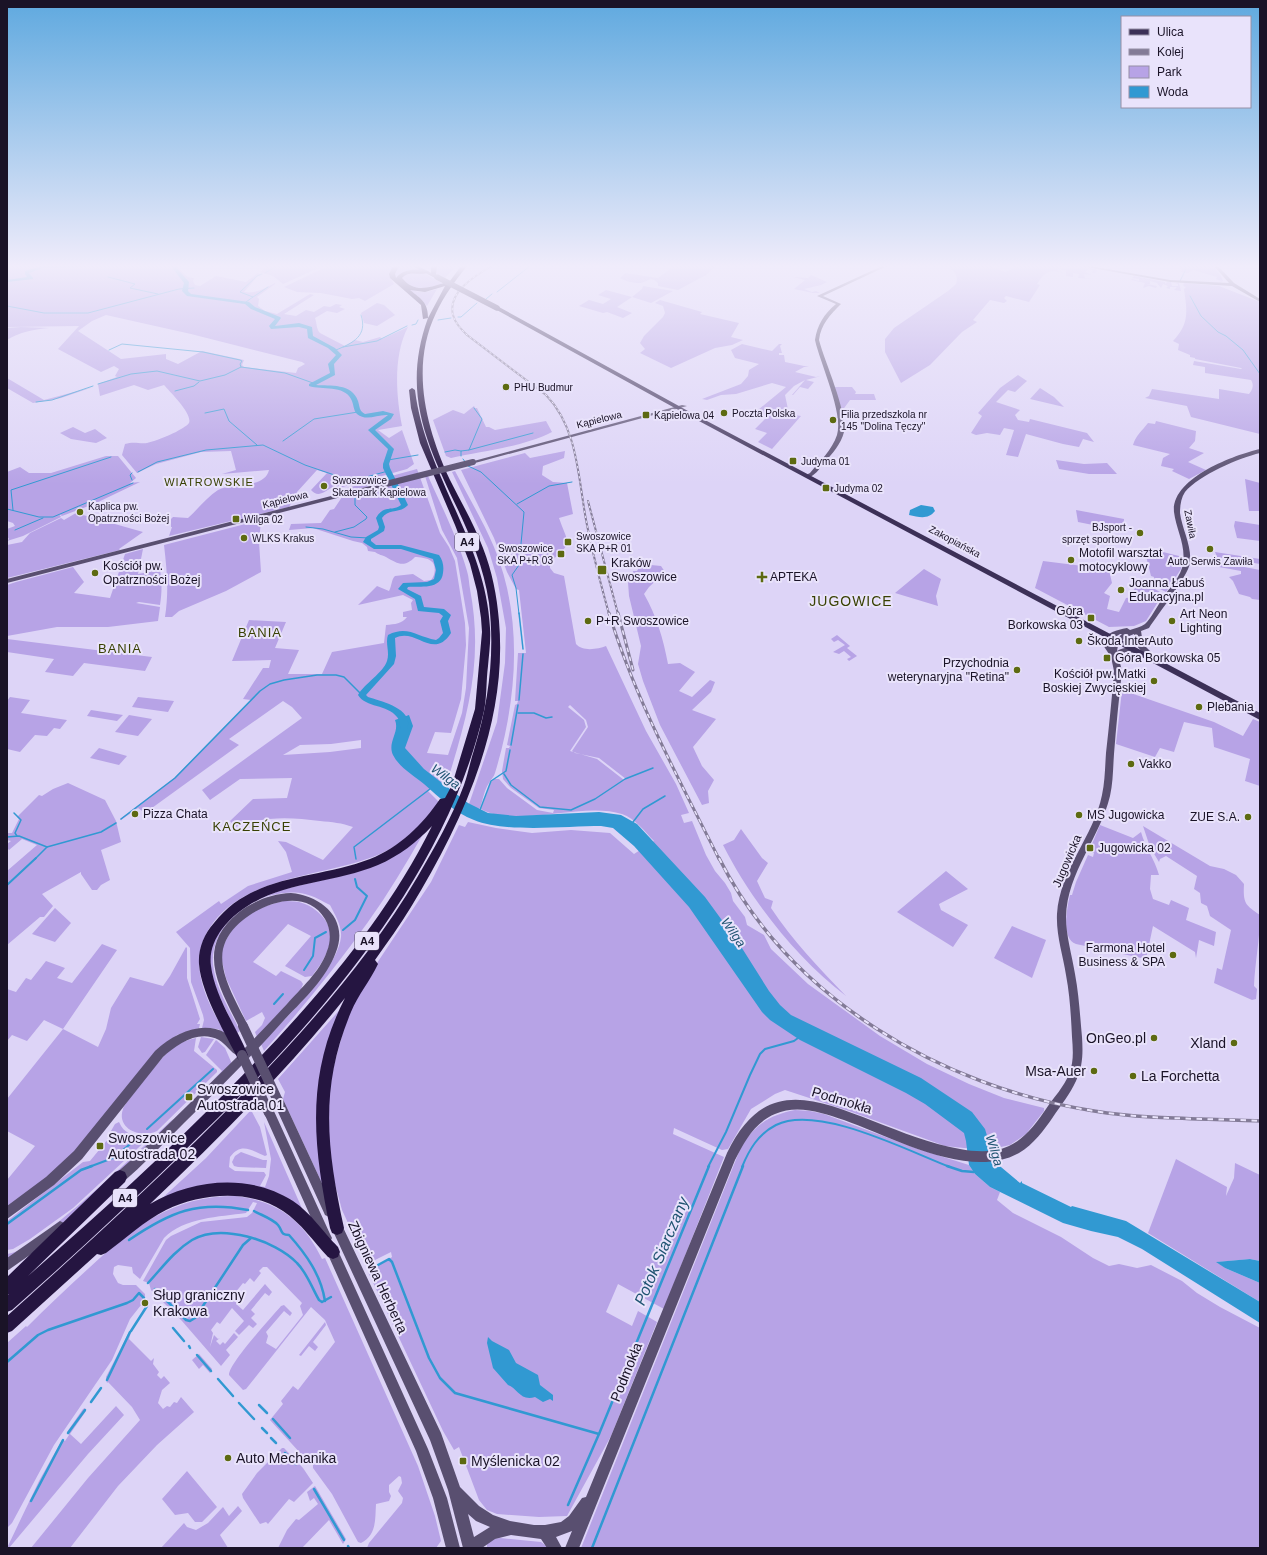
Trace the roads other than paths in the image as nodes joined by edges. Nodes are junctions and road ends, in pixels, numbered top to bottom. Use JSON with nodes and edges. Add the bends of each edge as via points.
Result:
{"nodes":[{"id":1,"x":418,"y":339,"type":"edge"},
{"id":2,"x":424,"y":339,"type":"edge"},
{"id":3,"x":554,"y":339,"type":"edge"},
{"id":4,"x":817,"y":339,"type":"edge"},
{"id":5,"x":682,"y":407,"type":"junction"},
{"id":6,"x":1260,"y":451,"type":"edge"},
{"id":7,"x":810,"y":475,"type":"junction"},
{"id":8,"x":7,"y":581,"type":"edge"},
{"id":9,"x":1135,"y":631,"type":"junction"},
{"id":10,"x":1114,"y":637,"type":"junction"},
{"id":11,"x":1136,"y":651,"type":"junction"},
{"id":12,"x":1147,"y":652,"type":"junction"},
{"id":13,"x":1116,"y":659,"type":"junction"},
{"id":14,"x":1260,"y":713,"type":"edge"},
{"id":15,"x":1260,"y":717,"type":"edge"},
{"id":16,"x":446,"y":814,"type":"junction"},
{"id":17,"x":385,"y":937,"type":"junction"},
{"id":18,"x":231,"y":1039,"type":"junction"},
{"id":19,"x":1078,"y":1051,"type":"joint"},
{"id":20,"x":242,"y":1055,"type":"joint"},
{"id":21,"x":120,"y":1178,"type":"junction"},
{"id":22,"x":7,"y":1213,"type":"edge"},
{"id":23,"x":337,"y":1228,"type":"junction"},
{"id":24,"x":332,"y":1252,"type":"junction"},
{"id":25,"x":7,"y":1265,"type":"edge"},
{"id":26,"x":7,"y":1287,"type":"edge"},
{"id":27,"x":50,"y":1287,"type":"junction"},
{"id":28,"x":7,"y":1305,"type":"edge"},
{"id":29,"x":7,"y":1326,"type":"edge"},
{"id":30,"x":455,"y":1490,"type":"junction"},
{"id":31,"x":594,"y":1495,"type":"junction"},
{"id":32,"x":512,"y":1528,"type":"junction"},
{"id":33,"x":544,"y":1532,"type":"junction"},
{"id":34,"x":453,"y":1548,"type":"edge"},
{"id":35,"x":471,"y":1548,"type":"edge"},
{"id":36,"x":555,"y":1548,"type":"edge"},
{"id":37,"x":572,"y":1548,"type":"edge"}],
"edges":[{"from":1,"to":16,"type":"highway","number":"A4","via":[[412,367],[416,417],[425,448],[471,552],[485,617],[486,652],[482,691],[474,731]]},
{"from":2,"to":16,"type":"highway","number":"A4","via":[[419,382],[423,416],[433,449],[479,548],[496,616],[496,663],[483,740],[467,790]]},
{"from":3,"to":5,"type":"main road","name":"Zakopiańska","bridge":true},
{"from":4,"to":7,"type":"street","via":[[842,431],[836,443]]},
{"from":5,"to":7,"type":"main road","name":"Zakopiańska"},
{"from":5,"to":8,"type":"street","name":"Kąpielowa","bridge":true},
{"from":6,"to":9,"type":"street","name":"Zawiła","via":[[1237,458],[1194,481],[1182,493],[1177,511],[1187,554],[1187,565],[1147,626]]},
{"from":7,"to":10,"type":"main road","name":"Zakopiańska"},
{"from":9,"to":10,"type":"street","name":"Zawiła"},
{"from":9,"to":12,"type":"street","via":[[1140,645]]},
{"from":10,"to":11,"type":"main road","name":"Zakopiańska"},
{"from":10,"to":12,"type":"main road","name":"Zakopiańska"},
{"from":10,"to":13,"type":"street","name":"Jugowicka"},
{"from":11,"to":13,"type":"street","via":[[1122,650],[1118,652]]},
{"from":11,"to":15,"type":"main road","name":"Zakopiańska"},
{"from":12,"to":14,"type":"main road","name":"Zakopiańska"},
{"from":13,"to":19,"type":"street","name":"Jugowicka","via":[[1118,671],[1106,795],[1067,887],[1062,910],[1063,937],[1074,993]]},
{"from":16,"to":17,"type":"highway","number":"A4","via":[[428,869]]},
{"from":16,"to":18,"type":"highway","via":[[387,856],[353,869],[262,893],[241,903],[223,919],[208,944],[205,967]]},
{"from":16,"to":28,"type":"highway","number":"A4","via":[[378,926],[295,1029],[174,1152]]},
{"from":17,"to":23,"type":"highway","via":[[339,1024],[324,1084],[321,1129],[326,1176]]},
{"from":17,"to":27,"type":"highway","number":"A4","via":[[317,1024],[245,1102]]},
{"from":18,"to":20,"type":"highway"},
{"from":18,"to":22,"type":"street","via":[[212,1032],[195,1033],[165,1048],[78,1155],[50,1181]]},
{"from":19,"to":31,"type":"street","name":"Podmokła","via":[[1077,1064],[1070,1082],[1042,1124],[1028,1141],[1000,1156],[960,1155],[932,1148],[807,1104],[776,1108],[751,1123],[741,1136],[731,1158]]},
{"from":20,"to":24,"type":"street","bridge":true},
{"from":21,"to":23,"type":"street","name":"Zbigniewa Herberta","bridge":true,"via":[[232,1070],[272,1027],[320,972],[332,951],[334,928],[325,910],[308,900],[293,897],[267,901],[243,913],[222,937],[217,954],[218,969],[223,984],[243,1026],[278,1101]]},
{"from":21,"to":25,"type":"street","name":"Zbigniewa Herberta"},
{"from":21,"to":26,"type":"highway"},
{"from":23,"to":30,"type":"street","name":"Zbigniewa Herberta","via":[[436,1438]]},
{"from":24,"to":27,"type":"highway","via":[[300,1216],[278,1200],[247,1191],[219,1190],[184,1197],[156,1208]]},
{"from":24,"to":34,"type":"street","via":[[422,1449],[440,1498]]},
{"from":27,"to":29,"type":"highway","number":"A4"},
{"from":30,"to":32,"type":"street","name":"Podmokła","via":[[481,1516]]},
{"from":30,"to":35,"type":"street","name":"Zbigniewa Herberta"},
{"from":31,"to":33,"type":"street","name":"Podmokła","via":[[565,1527],[554,1532]]},
{"from":31,"to":37,"type":"street","name":"Podmokła"},
{"from":32,"to":33,"type":"street","name":"Podmokła"},
{"from":32,"to":35,"type":"street","via":[[490,1534]]},
{"from":33,"to":36,"type":"street"}]}
